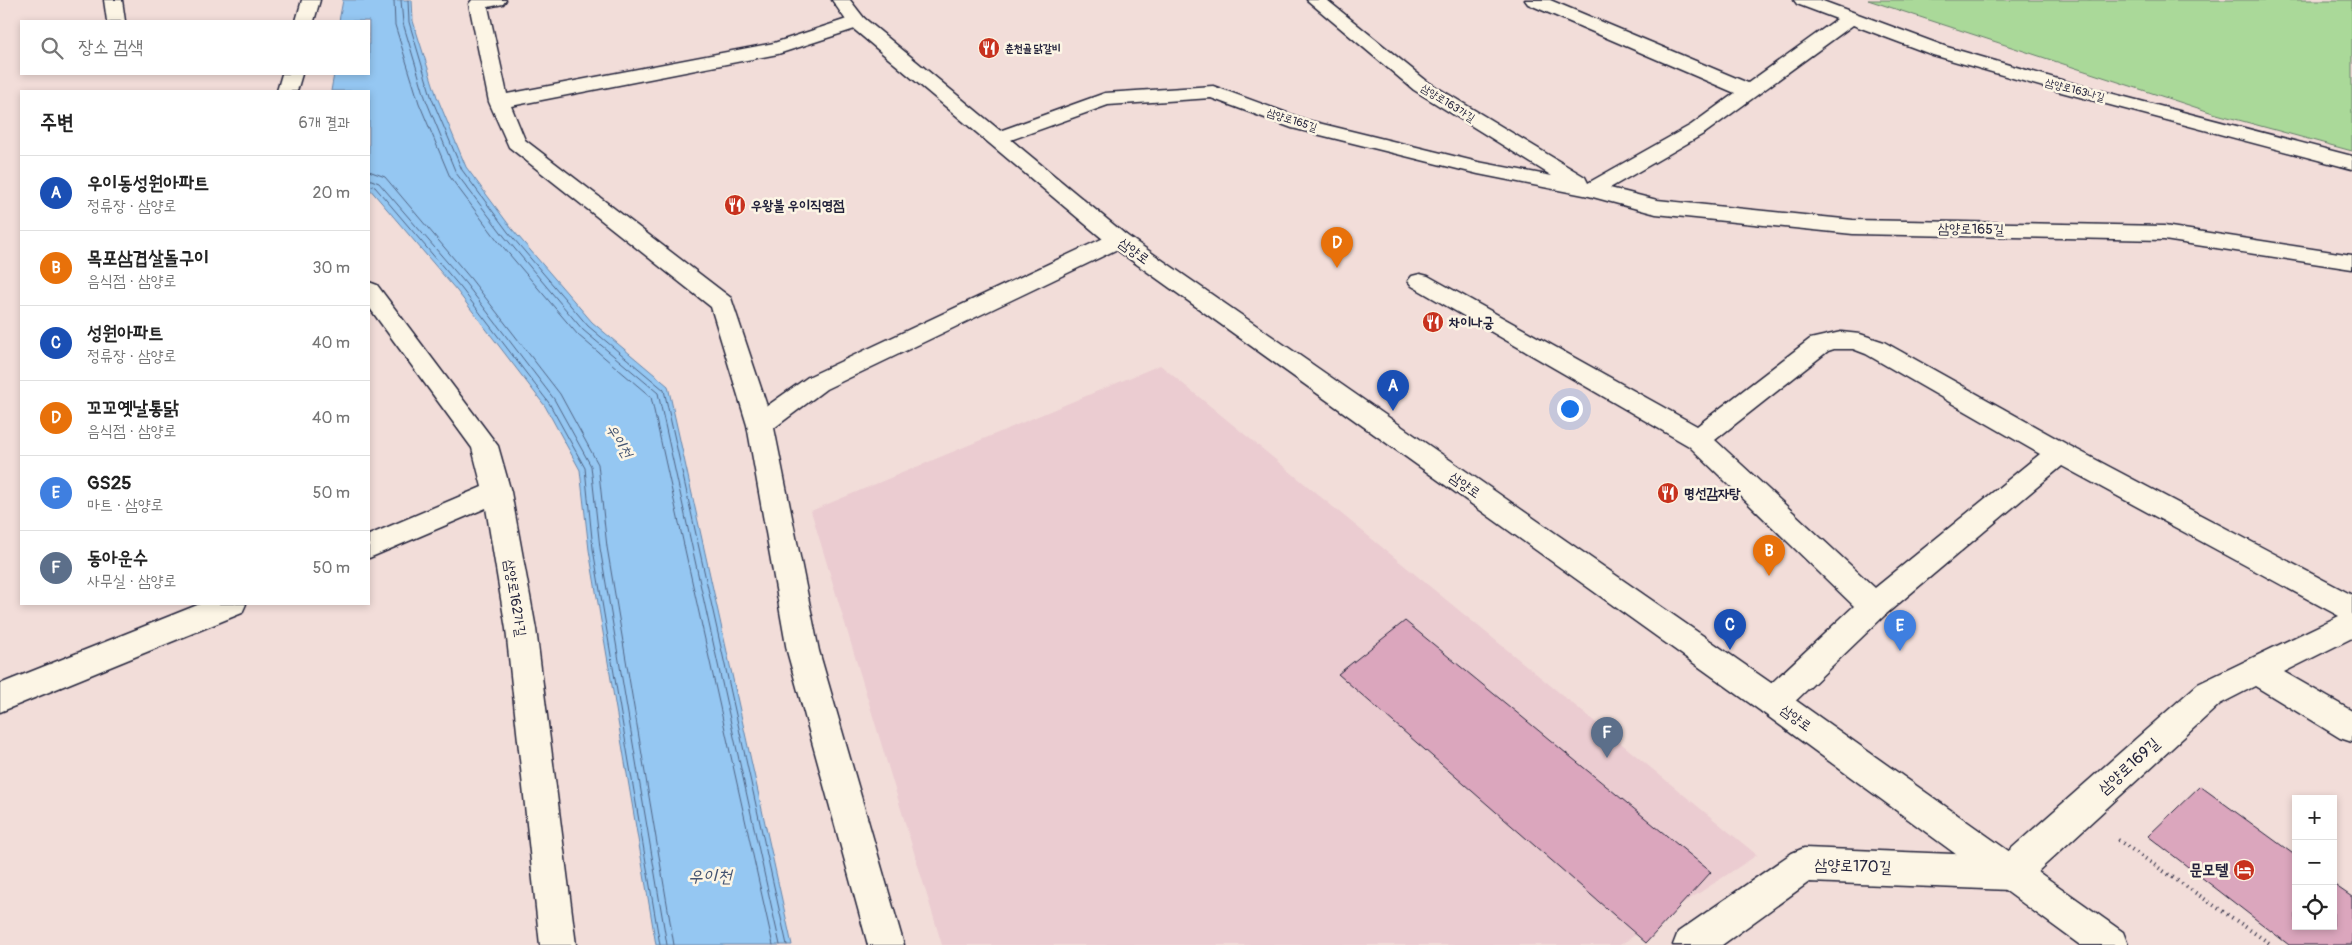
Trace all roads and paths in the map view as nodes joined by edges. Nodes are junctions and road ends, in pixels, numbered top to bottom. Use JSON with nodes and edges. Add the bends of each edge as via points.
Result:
{"nodes":[{"id":1,"x":113,"y":0,"type":"edge"},
{"id":2,"x":310,"y":0,"type":"edge"},
{"id":3,"x":498,"y":0,"type":"edge"},
{"id":4,"x":841,"y":0,"type":"edge"},
{"id":5,"x":1316,"y":0,"type":"edge"},
{"id":6,"x":1534,"y":0,"type":"edge"},
{"id":7,"x":1803,"y":0,"type":"edge"},
{"id":8,"x":478,"y":2,"type":"edge"},
{"id":9,"x":1851,"y":18,"type":"junction"},
{"id":10,"x":116,"y":20,"type":"edge"},
{"id":11,"x":305,"y":20,"type":"edge"},
{"id":12,"x":857,"y":22,"type":"junction"},
{"id":13,"x":292,"y":75,"type":"edge"},
{"id":14,"x":287,"y":90,"type":"edge"},
{"id":15,"x":1751,"y":92,"type":"junction"},
{"id":16,"x":499,"y":102,"type":"junction"},
{"id":17,"x":998,"y":138,"type":"junction"},
{"id":18,"x":2352,"y":163,"type":"edge"},
{"id":19,"x":1591,"y":190,"type":"junction"},
{"id":20,"x":1118,"y":240,"type":"junction"},
{"id":21,"x":2352,"y":262,"type":"edge"},
{"id":22,"x":1420,"y":281,"type":"dead end"},
{"id":23,"x":370,"y":291,"type":"edge"},
{"id":24,"x":760,"y":425,"type":"junction"},
{"id":25,"x":1698,"y":439,"type":"junction"},
{"id":26,"x":2060,"y":453,"type":"junction"},
{"id":27,"x":497,"y":492,"type":"junction"},
{"id":28,"x":370,"y":547,"type":"edge"},
{"id":29,"x":229,"y":605,"type":"edge"},
{"id":30,"x":1874,"y":606,"type":"junction"},
{"id":31,"x":2352,"y":609,"type":"edge"},
{"id":32,"x":2352,"y":624,"type":"edge"},
{"id":33,"x":2256,"y":671,"type":"junction"},
{"id":34,"x":0,"y":698,"type":"edge"},
{"id":35,"x":1773,"y":702,"type":"junction"},
{"id":36,"x":2352,"y":728,"type":"edge"},
{"id":37,"x":2078,"y":812,"type":"junction"},
{"id":38,"x":2010,"y":873,"type":"junction"},
{"id":39,"x":558,"y":945,"type":"edge"},
{"id":40,"x":886,"y":945,"type":"edge"},
{"id":41,"x":1691,"y":945,"type":"edge"},
{"id":42,"x":2110,"y":945,"type":"edge"},
{"id":43,"x":2272,"y":945,"type":"edge"}],
"edges":[{"from":1,"to":10,"type":"street"},
{"from":2,"to":11,"type":"street"},
{"from":3,"to":8,"type":"street"},
{"from":4,"to":12,"type":"street","name":"삼양로"},
{"from":5,"to":19,"type":"street","name":"삼양로163가길","via":[[1420,86]]},
{"from":6,"to":15,"type":"street"},
{"from":7,"to":9,"type":"street","name":"삼양로163나길"},
{"from":8,"to":16,"type":"street"},
{"from":9,"to":15,"type":"street"},
{"from":9,"to":18,"type":"street","name":"삼양로163나길","via":[[1949,54]]},
{"from":12,"to":16,"type":"street","via":[[778,48]]},
{"from":12,"to":17,"type":"street","name":"삼양로"},
{"from":13,"to":14,"type":"street"},
{"from":15,"to":19,"type":"street","via":[[1698,129]]},
{"from":16,"to":24,"type":"street","via":[[516,143],[722,303]]},
{"from":17,"to":19,"type":"street","name":"삼양로165길","via":[[1105,99],[1213,92],[1299,124],[1478,168]]},
{"from":17,"to":20,"type":"street","name":"삼양로"},
{"from":19,"to":21,"type":"street","name":"삼양로165길","via":[[1656,207],[1853,227],[2164,232]]},
{"from":20,"to":24,"type":"street","via":[[817,383]]},
{"from":20,"to":35,"type":"street","name":"삼양로"},
{"from":22,"to":25,"type":"street"},
{"from":23,"to":27,"type":"street","name":"삼양로162가길","via":[[485,446]]},
{"from":24,"to":40,"type":"street","via":[[803,651]]},
{"from":25,"to":26,"type":"street","via":[[1819,345],[1838,339],[1860,341],[1875,348]]},
{"from":25,"to":30,"type":"street"},
{"from":26,"to":30,"type":"street"},
{"from":26,"to":31,"type":"street"},
{"from":27,"to":28,"type":"street"},
{"from":27,"to":39,"type":"street","name":"삼양로162가길","via":[[521,629]]},
{"from":29,"to":34,"type":"street"},
{"from":30,"to":35,"type":"street"},
{"from":32,"to":33,"type":"street","name":"삼양로169길"},
{"from":33,"to":36,"type":"street"},
{"from":33,"to":37,"type":"street","name":"삼양로169길","via":[[2209,694]]},
{"from":35,"to":38,"type":"street","name":"삼양로"},
{"from":37,"to":38,"type":"street","name":"삼양로169길"},
{"from":37,"to":43,"type":"path"},
{"from":38,"to":41,"type":"street","name":"삼양로170길","via":[[1804,864]]},
{"from":38,"to":42,"type":"street","name":"삼양로"}]}
